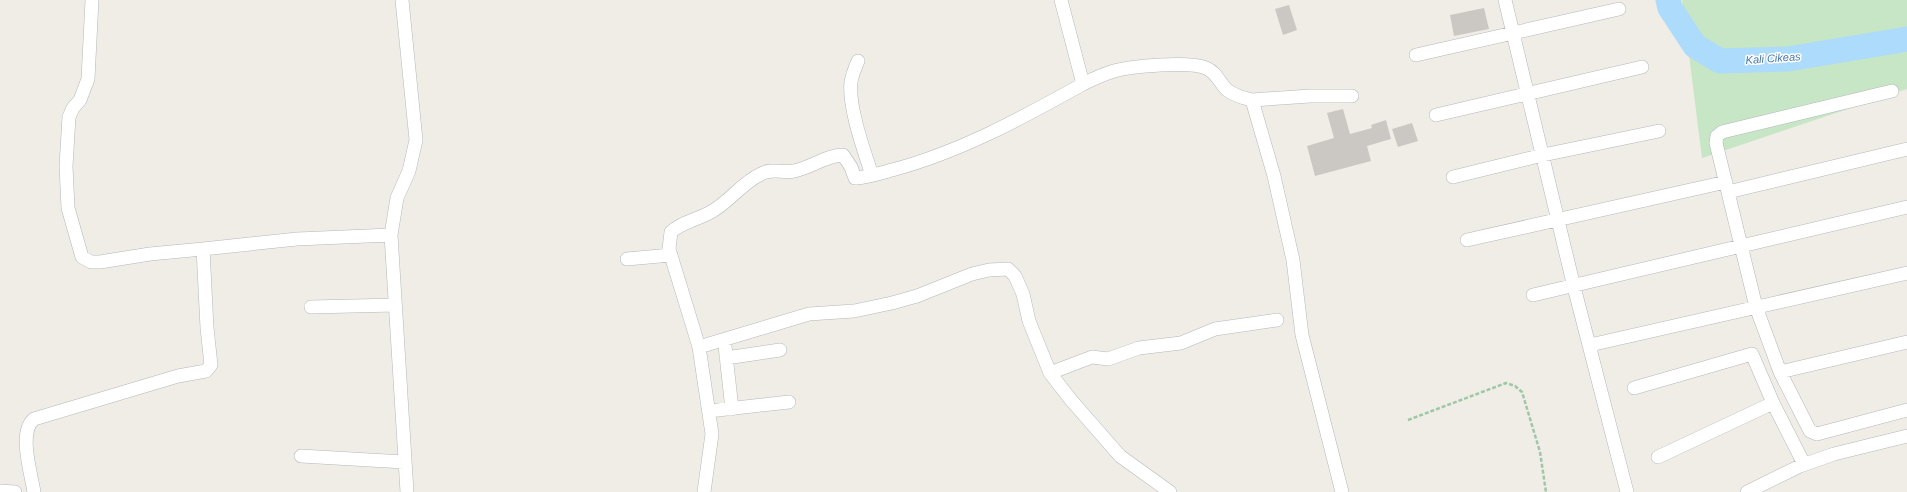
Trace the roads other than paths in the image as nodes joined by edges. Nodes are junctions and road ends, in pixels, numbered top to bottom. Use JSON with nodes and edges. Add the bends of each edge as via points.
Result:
{"nodes":[{"id":1,"x":92,"y":0,"type":"edge"},
{"id":2,"x":402,"y":0,"type":"edge"},
{"id":3,"x":1061,"y":0,"type":"edge"},
{"id":4,"x":1505,"y":0,"type":"edge"},
{"id":5,"x":1619,"y":9,"type":"dead end"},
{"id":6,"x":1512,"y":33,"type":"junction"},
{"id":7,"x":1416,"y":55,"type":"dead end"},
{"id":8,"x":858,"y":61,"type":"dead end"},
{"id":9,"x":1642,"y":67,"type":"dead end"},
{"id":10,"x":1083,"y":84,"type":"junction"},
{"id":11,"x":1892,"y":91,"type":"dead end"},
{"id":12,"x":1527,"y":95,"type":"junction"},
{"id":13,"x":1352,"y":96,"type":"dead end"},
{"id":14,"x":1252,"y":100,"type":"junction"},
{"id":15,"x":1436,"y":115,"type":"dead end"},
{"id":16,"x":1660,"y":131,"type":"dead end"},
{"id":17,"x":1907,"y":149,"type":"edge"},
{"id":18,"x":1543,"y":155,"type":"junction"},
{"id":19,"x":872,"y":175,"type":"junction"},
{"id":20,"x":1453,"y":177,"type":"dead end"},
{"id":21,"x":1727,"y":187,"type":"junction"},
{"id":22,"x":1907,"y":207,"type":"edge"},
{"id":23,"x":1557,"y":219,"type":"junction"},
{"id":24,"x":391,"y":234,"type":"junction"},
{"id":25,"x":1467,"y":240,"type":"dead end"},
{"id":26,"x":1741,"y":245,"type":"junction"},
{"id":27,"x":203,"y":249,"type":"junction"},
{"id":28,"x":671,"y":255,"type":"junction"},
{"id":29,"x":627,"y":259,"type":"dead end"},
{"id":30,"x":1907,"y":273,"type":"edge"},
{"id":31,"x":1574,"y":287,"type":"junction"},
{"id":32,"x":1532,"y":296,"type":"dead end"},
{"id":33,"x":395,"y":305,"type":"junction"},
{"id":34,"x":310,"y":307,"type":"dead end"},
{"id":35,"x":1756,"y":307,"type":"junction"},
{"id":36,"x":1277,"y":320,"type":"dead end"},
{"id":37,"x":1907,"y":342,"type":"edge"},
{"id":38,"x":1590,"y":345,"type":"junction"},
{"id":39,"x":699,"y":347,"type":"junction"},
{"id":40,"x":780,"y":350,"type":"dead end"},
{"id":41,"x":1780,"y":372,"type":"junction"},
{"id":42,"x":1050,"y":373,"type":"junction"},
{"id":43,"x":1634,"y":388,"type":"dead end"},
{"id":44,"x":789,"y":402,"type":"dead end"},
{"id":45,"x":1774,"y":402,"type":"junction"},
{"id":46,"x":732,"y":409,"type":"junction"},
{"id":47,"x":1907,"y":410,"type":"edge"},
{"id":48,"x":709,"y":411,"type":"junction"},
{"id":49,"x":1907,"y":436,"type":"edge"},
{"id":50,"x":301,"y":456,"type":"dead end"},
{"id":51,"x":1658,"y":457,"type":"dead end"},
{"id":52,"x":404,"y":462,"type":"junction"},
{"id":53,"x":1804,"y":464,"type":"junction"},
{"id":54,"x":0,"y":491,"type":"edge"},
{"id":55,"x":15,"y":492,"type":"edge"},
{"id":56,"x":34,"y":492,"type":"edge"},
{"id":57,"x":407,"y":492,"type":"edge"},
{"id":58,"x":704,"y":492,"type":"edge"},
{"id":59,"x":1170,"y":492,"type":"edge"},
{"id":60,"x":1342,"y":492,"type":"edge"},
{"id":61,"x":1627,"y":492,"type":"edge"},
{"id":62,"x":1746,"y":492,"type":"edge"}],
"edges":[{"from":1,"to":27,"type":"street","via":[[89,70],[86,88],[69,117],[66,166],[68,208],[82,257],[91,262],[100,262]]},
{"from":2,"to":24,"type":"street","via":[[416,140],[409,171],[397,198]]},
{"from":3,"to":10,"type":"street"},
{"from":4,"to":6,"type":"street"},
{"from":5,"to":6,"type":"street"},
{"from":6,"to":7,"type":"street"},
{"from":6,"to":12,"type":"street"},
{"from":8,"to":19,"type":"street","via":[[852,76],[851,89],[858,130]]},
{"from":9,"to":12,"type":"street"},
{"from":10,"to":14,"type":"street","via":[[1114,71],[1198,65],[1211,71],[1226,89],[1236,96]]},
{"from":10,"to":19,"type":"street","via":[[973,141]]},
{"from":11,"to":21,"type":"street","via":[[1722,132],[1716,136],[1716,143]]},
{"from":12,"to":15,"type":"street"},
{"from":12,"to":18,"type":"street"},
{"from":13,"to":14,"type":"street"},
{"from":14,"to":60,"type":"street","via":[[1294,260],[1302,335]]},
{"from":16,"to":18,"type":"street"},
{"from":17,"to":21,"type":"street"},
{"from":18,"to":20,"type":"street"},
{"from":18,"to":23,"type":"street"},
{"from":19,"to":28,"type":"street","via":[[855,178],[843,155],[831,156],[808,168],[792,172],[777,170],[762,173],[748,181],[713,211],[676,227],[671,232],[669,241]]},
{"from":21,"to":23,"type":"street"},
{"from":21,"to":26,"type":"street"},
{"from":22,"to":26,"type":"street"},
{"from":23,"to":25,"type":"street"},
{"from":23,"to":31,"type":"street"},
{"from":24,"to":27,"type":"street","via":[[297,238]]},
{"from":24,"to":33,"type":"street"},
{"from":26,"to":31,"type":"street"},
{"from":26,"to":35,"type":"street"},
{"from":27,"to":56,"type":"street","via":[[211,365],[206,371],[178,376],[34,419],[28,425],[26,444]]},
{"from":28,"to":29,"type":"street"},
{"from":28,"to":39,"type":"street"},
{"from":30,"to":35,"type":"street"},
{"from":31,"to":32,"type":"street"},
{"from":31,"to":38,"type":"street"},
{"from":33,"to":34,"type":"street"},
{"from":33,"to":52,"type":"street"},
{"from":35,"to":38,"type":"street"},
{"from":35,"to":41,"type":"street"},
{"from":36,"to":42,"type":"street","via":[[1215,329],[1181,343],[1139,348],[1108,359],[1092,357]]},
{"from":37,"to":41,"type":"street"},
{"from":38,"to":61,"type":"street"},
{"from":39,"to":42,"type":"street","via":[[809,314],[854,311],[892,303],[972,274],[1008,269],[1015,276],[1023,294],[1029,321]]},
{"from":39,"to":48,"type":"street"},
{"from":40,"to":46,"type":"street","via":[[725,352]]},
{"from":41,"to":47,"type":"street","via":[[1813,434]]},
{"from":42,"to":59,"type":"street","via":[[1120,456]]},
{"from":43,"to":45,"type":"street","via":[[1752,354]]},
{"from":44,"to":46,"type":"street"},
{"from":45,"to":51,"type":"street"},
{"from":45,"to":53,"type":"street"},
{"from":46,"to":48,"type":"street"},
{"from":48,"to":58,"type":"street","via":[[712,434]]},
{"from":49,"to":53,"type":"street","via":[[1860,446]]},
{"from":50,"to":52,"type":"street"},
{"from":52,"to":57,"type":"street"},
{"from":53,"to":62,"type":"street"},
{"from":54,"to":55,"type":"street"}]}
